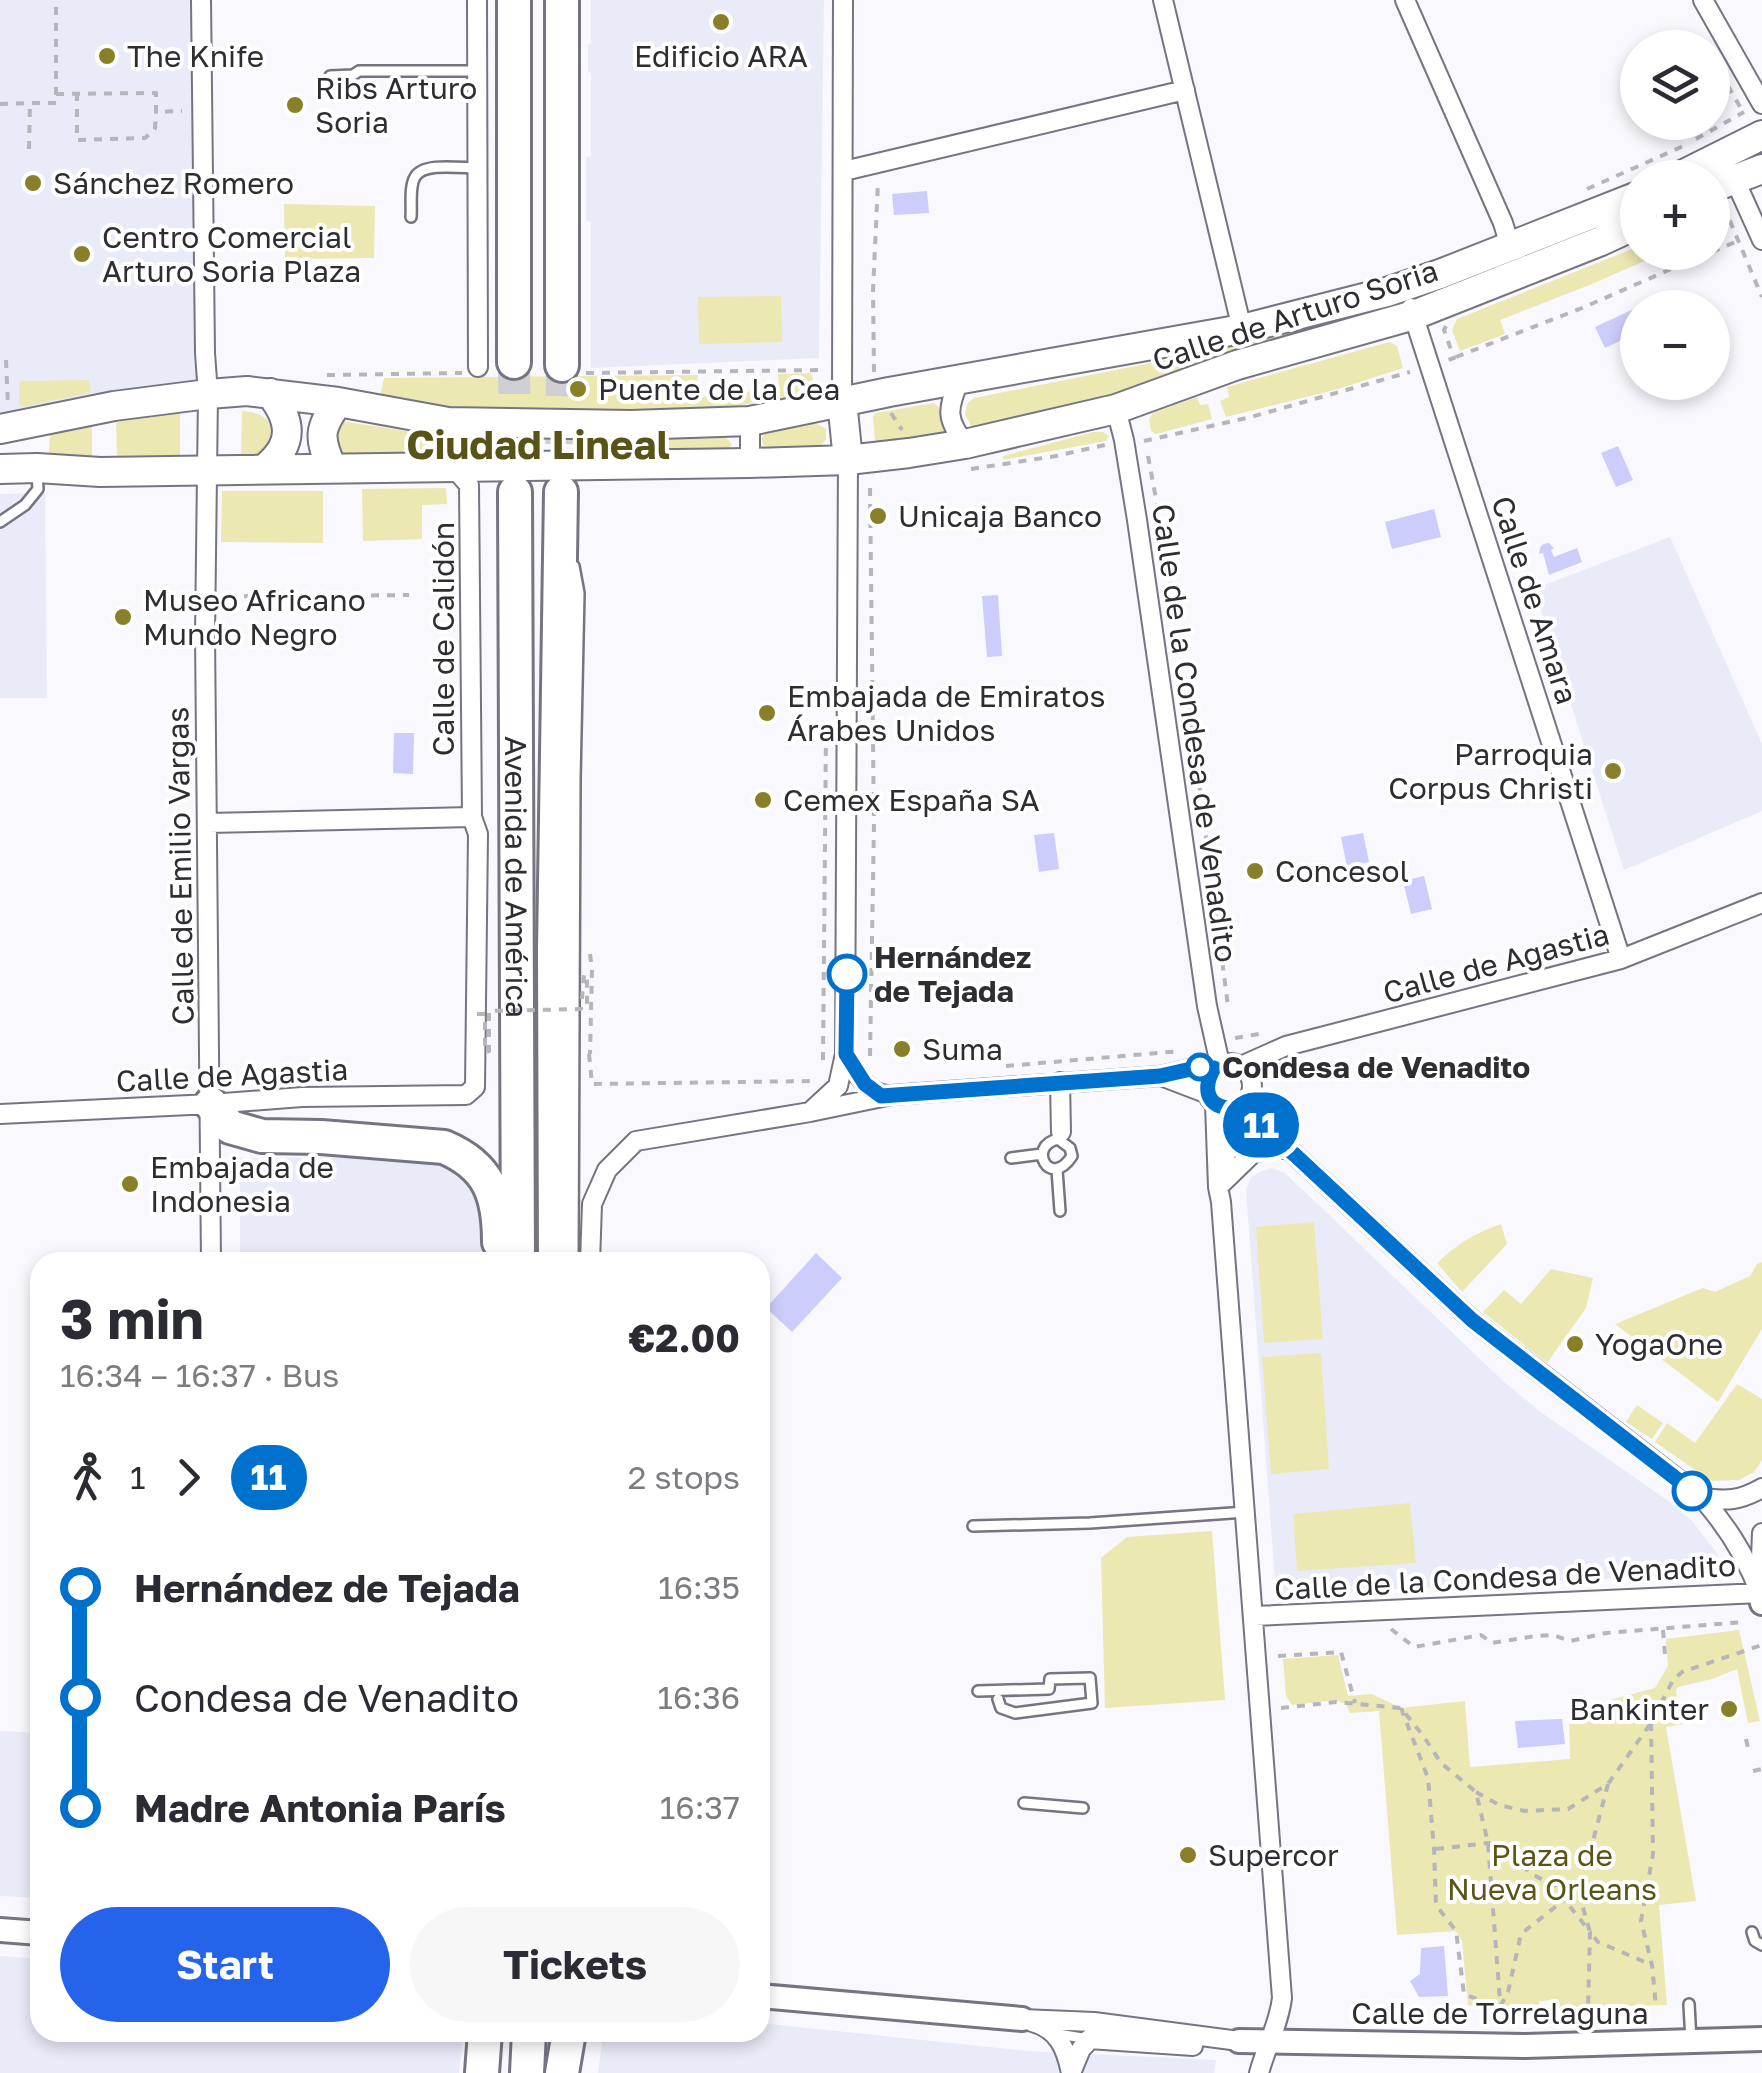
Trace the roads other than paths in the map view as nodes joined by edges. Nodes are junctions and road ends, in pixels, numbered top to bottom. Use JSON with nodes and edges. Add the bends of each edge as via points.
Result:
{"nodes":[{"id":1,"x":201,"y":0,"type":"edge"},
{"id":2,"x":477,"y":0,"type":"edge"},
{"id":3,"x":514,"y":0,"type":"edge"},
{"id":4,"x":562,"y":0,"type":"edge"},
{"id":5,"x":843,"y":0,"type":"edge"},
{"id":6,"x":1162,"y":0,"type":"edge"},
{"id":7,"x":1404,"y":0,"type":"edge"},
{"id":8,"x":1703,"y":0,"type":"edge"},
{"id":9,"x":477,"y":71,"type":"junction"},
{"id":10,"x":330,"y":76,"type":"dead end"},
{"id":11,"x":1185,"y":90,"type":"junction"},
{"id":12,"x":1762,"y":104,"type":"edge"},
{"id":13,"x":1762,"y":135,"type":"edge"},
{"id":14,"x":1712,"y":160,"type":"edge"},
{"id":15,"x":476,"y":168,"type":"junction"},
{"id":16,"x":1762,"y":169,"type":"edge"},
{"id":17,"x":844,"y":170,"type":"junction"},
{"id":18,"x":1730,"y":180,"type":"edge"},
{"id":19,"x":1730,"y":193,"type":"edge"},
{"id":20,"x":1620,"y":203,"type":"edge"},
{"id":21,"x":412,"y":218,"type":"dead end"},
{"id":22,"x":1620,"y":232,"type":"edge"},
{"id":23,"x":1762,"y":240,"type":"edge"},
{"id":24,"x":1505,"y":250,"type":"junction"},
{"id":25,"x":1386,"y":292,"type":"junction"},
{"id":26,"x":1414,"y":315,"type":"junction"},
{"id":27,"x":1242,"y":330,"type":"junction"},
{"id":28,"x":514,"y":362,"type":"tunnel mouth"},
{"id":29,"x":562,"y":365,"type":"tunnel mouth"},
{"id":30,"x":478,"y":367,"type":"dead end"},
{"id":31,"x":958,"y":381,"type":"junction"},
{"id":32,"x":208,"y":394,"type":"junction"},
{"id":33,"x":270,"y":394,"type":"junction"},
{"id":34,"x":842,"y":401,"type":"junction"},
{"id":35,"x":338,"y":402,"type":"junction"},
{"id":36,"x":1116,"y":409,"type":"junction"},
{"id":37,"x":750,"y":421,"type":"junction"},
{"id":38,"x":9,"y":422,"type":"edge"},
{"id":39,"x":965,"y":444,"type":"junction"},
{"id":40,"x":848,"y":460,"type":"junction"},
{"id":41,"x":750,"y":463,"type":"junction"},
{"id":42,"x":453,"y":467,"type":"junction"},
{"id":43,"x":37,"y":468,"type":"junction"},
{"id":44,"x":264,"y":468,"type":"junction"},
{"id":45,"x":332,"y":468,"type":"junction"},
{"id":46,"x":0,"y":469,"type":"edge"},
{"id":47,"x":207,"y":470,"type":"junction"},
{"id":48,"x":515,"y":492,"type":"tunnel mouth"},
{"id":49,"x":561,"y":492,"type":"joint"},
{"id":50,"x":0,"y":522,"type":"edge"},
{"id":51,"x":472,"y":817,"type":"junction"},
{"id":52,"x":207,"y":823,"type":"junction"},
{"id":53,"x":1762,"y":904,"type":"edge"},
{"id":54,"x":1622,"y":960,"type":"junction"},
{"id":55,"x":846,"y":1054,"type":"junction"},
{"id":56,"x":1217,"y":1066,"type":"junction"},
{"id":57,"x":1240,"y":1066,"type":"junction"},
{"id":58,"x":1160,"y":1076,"type":"junction"},
{"id":59,"x":1060,"y":1082,"type":"junction"},
{"id":60,"x":466,"y":1095,"type":"joint"},
{"id":61,"x":892,"y":1095,"type":"junction"},
{"id":62,"x":1224,"y":1103,"type":"junction"},
{"id":63,"x":211,"y":1104,"type":"junction"},
{"id":64,"x":810,"y":1112,"type":"junction"},
{"id":65,"x":0,"y":1114,"type":"edge"},
{"id":66,"x":1060,"y":1135,"type":"junction"},
{"id":67,"x":1287,"y":1148,"type":"junction"},
{"id":68,"x":1042,"y":1154,"type":"junction"},
{"id":69,"x":1011,"y":1158,"type":"dead end"},
{"id":70,"x":1057,"y":1170,"type":"junction"},
{"id":71,"x":1218,"y":1187,"type":"junction"},
{"id":72,"x":1060,"y":1211,"type":"dead end"},
{"id":73,"x":211,"y":1252,"type":"edge"},
{"id":74,"x":499,"y":1252,"type":"edge"},
{"id":75,"x":518,"y":1252,"type":"edge"},
{"id":76,"x":555,"y":1252,"type":"edge"},
{"id":77,"x":574,"y":1252,"type":"edge"},
{"id":78,"x":590,"y":1252,"type":"edge"},
{"id":79,"x":1762,"y":1488,"type":"edge"},
{"id":80,"x":1697,"y":1495,"type":"junction"},
{"id":81,"x":1246,"y":1512,"type":"junction"},
{"id":82,"x":974,"y":1526,"type":"dead end"},
{"id":83,"x":1762,"y":1533,"type":"edge"},
{"id":84,"x":1761,"y":1559,"type":"edge"},
{"id":85,"x":1761,"y":1598,"type":"edge"},
{"id":86,"x":1254,"y":1616,"type":"junction"},
{"id":87,"x":978,"y":1691,"type":"dead end"},
{"id":88,"x":998,"y":1698,"type":"dead end"},
{"id":89,"x":1024,"y":1802,"type":"dead end"},
{"id":90,"x":1083,"y":1808,"type":"dead end"},
{"id":91,"x":0,"y":1930,"type":"edge"},
{"id":92,"x":30,"y":1932,"type":"edge"},
{"id":93,"x":1752,"y":1932,"type":"dead end"},
{"id":94,"x":1762,"y":1945,"type":"edge"},
{"id":95,"x":770,"y":1997,"type":"edge"},
{"id":96,"x":1689,"y":2004,"type":"dead end"},
{"id":97,"x":1022,"y":2019,"type":"junction"},
{"id":98,"x":1139,"y":2028,"type":"junction"},
{"id":99,"x":1055,"y":2033,"type":"junction"},
{"id":100,"x":1089,"y":2038,"type":"junction"},
{"id":101,"x":1762,"y":2039,"type":"edge"},
{"id":102,"x":1239,"y":2041,"type":"junction"},
{"id":103,"x":1691,"y":2041,"type":"junction"},
{"id":104,"x":484,"y":2042,"type":"edge"},
{"id":105,"x":528,"y":2042,"type":"edge"},
{"id":106,"x":570,"y":2042,"type":"edge"},
{"id":107,"x":1267,"y":2042,"type":"junction"},
{"id":108,"x":482,"y":2073,"type":"edge"},
{"id":109,"x":526,"y":2073,"type":"edge"},
{"id":110,"x":566,"y":2073,"type":"edge"},
{"id":111,"x":1070,"y":2073,"type":"edge"},
{"id":112,"x":1258,"y":2073,"type":"edge"}],
"edges":[{"from":1,"to":32,"type":"street"},
{"from":2,"to":9,"type":"street"},
{"from":3,"to":28,"type":"highway"},
{"from":4,"to":29,"type":"highway"},
{"from":5,"to":17,"type":"street"},
{"from":6,"to":11,"type":"street"},
{"from":7,"to":24,"type":"street","via":[[1503,224]]},
{"from":8,"to":12,"type":"street"},
{"from":9,"to":10,"type":"lane"},
{"from":9,"to":15,"type":"street"},
{"from":11,"to":17,"type":"street"},
{"from":11,"to":27,"type":"street"},
{"from":13,"to":14,"type":"main road"},
{"from":15,"to":21,"type":"lane","via":[[418,172]]},
{"from":15,"to":30,"type":"street"},
{"from":16,"to":18,"type":"main road"},
{"from":17,"to":34,"type":"street"},
{"from":19,"to":23,"type":"street"},
{"from":20,"to":24,"type":"main road","name":"Calle de Arturo Soria"},
{"from":22,"to":26,"type":"main road","name":"Calle de Arturo Soria"},
{"from":24,"to":25,"type":"main road","name":"Calle de Arturo Soria"},
{"from":25,"to":26,"type":"street","via":[[1406,300]]},
{"from":25,"to":27,"type":"main road","name":"Calle de Arturo Soria"},
{"from":26,"to":36,"type":"main road","name":"Calle de Arturo Soria","via":[[1237,364]]},
{"from":26,"to":54,"type":"street","name":"Calle de Amara"},
{"from":27,"to":31,"type":"main road","name":"Calle de Arturo Soria"},
{"from":31,"to":34,"type":"main road","name":"Calle de Arturo Soria"},
{"from":31,"to":39,"type":"street","via":[[949,404],[951,426]]},
{"from":32,"to":33,"type":"main road","name":"Calle de Arturo Soria"},
{"from":32,"to":38,"type":"main road","name":"Calle de Arturo Soria"},
{"from":32,"to":47,"type":"street"},
{"from":33,"to":35,"type":"main road","name":"Calle de Arturo Soria"},
{"from":33,"to":44,"type":"main road","via":[[287,421],[285,444]]},
{"from":34,"to":37,"type":"main road","name":"Calle de Arturo Soria"},
{"from":34,"to":40,"type":"main road"},
{"from":35,"to":37,"type":"main road","name":"Calle de Arturo Soria","via":[[448,422]]},
{"from":35,"to":45,"type":"main road","via":[[321,433]]},
{"from":36,"to":39,"type":"main road","name":"Calle de Arturo Soria"},
{"from":36,"to":56,"type":"street","name":"Calle de la Condesa de Venadito"},
{"from":37,"to":41,"type":"street"},
{"from":38,"to":43,"type":"main road","via":[[37,440]]},
{"from":39,"to":40,"type":"main road","name":"Calle de Arturo Soria"},
{"from":40,"to":41,"type":"main road","name":"Calle de Arturo Soria"},
{"from":40,"to":55,"type":"street"},
{"from":41,"to":42,"type":"main road","name":"Calle de Arturo Soria"},
{"from":42,"to":45,"type":"main road","name":"Calle de Arturo Soria"},
{"from":42,"to":51,"type":"street","name":"Calle de Calidón","via":[[469,485]]},
{"from":43,"to":46,"type":"main road","name":"Calle de Arturo Soria"},
{"from":43,"to":47,"type":"main road","name":"Calle de Arturo Soria"},
{"from":43,"to":50,"type":"lane","via":[[38,490]]},
{"from":44,"to":45,"type":"main road","name":"Calle de Arturo Soria"},
{"from":44,"to":47,"type":"main road","name":"Calle de Arturo Soria"},
{"from":47,"to":52,"type":"street","name":"Calle de Emilio Vargas"},
{"from":48,"to":75,"type":"highway","name":"Avenida de América"},
{"from":49,"to":76,"type":"highway","name":"Avenida de América"},
{"from":49,"to":77,"type":"lane","via":[[578,593]]},
{"from":51,"to":52,"type":"street"},
{"from":51,"to":60,"type":"street","name":"Calle de Calidón","via":[[478,834],[476,1014],[474,1086]]},
{"from":52,"to":63,"type":"street","name":"Calle de Emilio Vargas"},
{"from":53,"to":54,"type":"street","name":"Calle de Agastia"},
{"from":54,"to":57,"type":"street","name":"Calle de Agastia","via":[[1286,1046]]},
{"from":55,"to":61,"type":"street","via":[[865,1084],[881,1096]]},
{"from":55,"to":64,"type":"street","via":[[838,1086]]},
{"from":56,"to":57,"type":"street"},
{"from":56,"to":58,"type":"street"},
{"from":56,"to":62,"type":"street","via":[[1207,1083]]},
{"from":57,"to":62,"type":"street","via":[[1248,1073],[1248,1098]]},
{"from":58,"to":59,"type":"street"},
{"from":58,"to":62,"type":"street"},
{"from":59,"to":61,"type":"street"},
{"from":59,"to":66,"type":"street"},
{"from":60,"to":63,"type":"street","name":"Calle de Agastia"},
{"from":61,"to":64,"type":"street"},
{"from":62,"to":67,"type":"street"},
{"from":62,"to":71,"type":"street","name":"Calle de la Condesa de Venadito"},
{"from":63,"to":65,"type":"street","name":"Calle de Agastia"},
{"from":63,"to":73,"type":"street","name":"Calle de Emilio Vargas"},
{"from":63,"to":74,"type":"highway","via":[[230,1127],[262,1136],[444,1147],[462,1154],[492,1188]]},
{"from":64,"to":78,"type":"street","via":[[636,1141],[608,1170],[592,1204]]},
{"from":66,"to":68,"type":"lane"},
{"from":66,"to":70,"type":"lane","via":[[1072,1156]]},
{"from":67,"to":71,"type":"street","via":[[1254,1152]]},
{"from":67,"to":80,"type":"street","via":[[1472,1320]]},
{"from":68,"to":69,"type":"lane"},
{"from":68,"to":70,"type":"lane"},
{"from":70,"to":72,"type":"lane"},
{"from":71,"to":81,"type":"street","name":"Calle de la Condesa de Venadito"},
{"from":79,"to":80,"type":"street","via":[[1728,1501]]},
{"from":80,"to":85,"type":"street","via":[[1730,1532]]},
{"from":81,"to":82,"type":"lane"},
{"from":81,"to":86,"type":"street","name":"Calle de la Condesa de Venadito"},
{"from":83,"to":84,"type":"street"},
{"from":84,"to":85,"type":"street"},
{"from":85,"to":86,"type":"street","name":"Calle de la Condesa de Venadito"},
{"from":86,"to":107,"type":"street","name":"Calle de la Condesa de Venadito","via":[[1282,1998]]},
{"from":87,"to":88,"type":"lane","via":[[1050,1689],[1050,1679],[1090,1678],[1092,1703],[1007,1712]]},
{"from":89,"to":90,"type":"lane"},
{"from":91,"to":92,"type":"street"},
{"from":93,"to":94,"type":"lane"},
{"from":95,"to":97,"type":"street","name":"Calle de Torrelaguna"},
{"from":96,"to":103,"type":"lane"},
{"from":97,"to":98,"type":"street","name":"Calle de Torrelaguna"},
{"from":97,"to":99,"type":"street"},
{"from":98,"to":100,"type":"street"},
{"from":98,"to":102,"type":"street","name":"Calle de Torrelaguna"},
{"from":99,"to":100,"type":"lane"},
{"from":99,"to":111,"type":"street"},
{"from":100,"to":102,"type":"street","name":"Calle de Torrelaguna","via":[[1210,2047]]},
{"from":100,"to":111,"type":"street"},
{"from":101,"to":103,"type":"street","name":"Calle de Torrelaguna"},
{"from":102,"to":107,"type":"street","name":"Calle de Torrelaguna"},
{"from":103,"to":107,"type":"street","name":"Calle de Torrelaguna"},
{"from":104,"to":108,"type":"highway"},
{"from":105,"to":109,"type":"highway"},
{"from":106,"to":110,"type":"highway"},
{"from":107,"to":112,"type":"street","name":"Calle de la Condesa de Venadito"}]}
